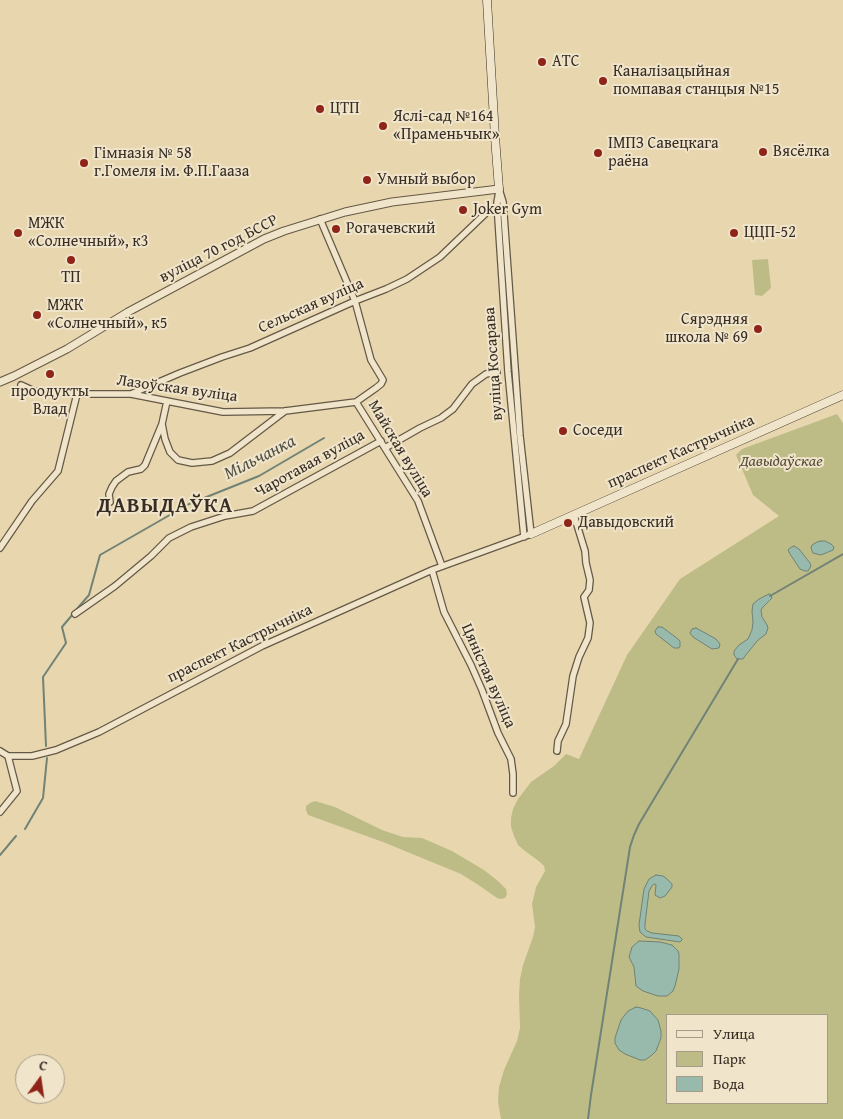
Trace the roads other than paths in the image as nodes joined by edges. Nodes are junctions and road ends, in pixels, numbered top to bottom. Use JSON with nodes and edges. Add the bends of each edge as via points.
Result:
{"nodes":[{"id":1,"x":487,"y":0,"type":"edge"},
{"id":2,"x":499,"y":189,"type":"junction"},
{"id":3,"x":484,"y":214,"type":"dead end"},
{"id":4,"x":320,"y":219,"type":"junction"},
{"id":5,"x":355,"y":301,"type":"junction"},
{"id":6,"x":497,"y":372,"type":"dead end"},
{"id":7,"x":383,"y":380,"type":"joint"},
{"id":8,"x":0,"y":382,"type":"edge"},
{"id":9,"x":21,"y":385,"type":"dead end"},
{"id":10,"x":76,"y":394,"type":"junction"},
{"id":11,"x":131,"y":394,"type":"junction"},
{"id":12,"x":843,"y":394,"type":"edge"},
{"id":13,"x":167,"y":401,"type":"junction"},
{"id":14,"x":356,"y":402,"type":"junction"},
{"id":15,"x":285,"y":411,"type":"junction"},
{"id":16,"x":162,"y":424,"type":"junction"},
{"id":17,"x":381,"y":441,"type":"junction"},
{"id":18,"x":386,"y":448,"type":"junction"},
{"id":19,"x":110,"y":502,"type":"dead end"},
{"id":20,"x":574,"y":515,"type":"junction"},
{"id":21,"x":527,"y":536,"type":"junction"},
{"id":22,"x":0,"y":548,"type":"edge"},
{"id":23,"x":442,"y":566,"type":"junction"},
{"id":24,"x":432,"y":570,"type":"junction"},
{"id":25,"x":76,"y":614,"type":"dead end"},
{"id":26,"x":0,"y":751,"type":"edge"},
{"id":27,"x":557,"y":751,"type":"dead end"},
{"id":28,"x":8,"y":756,"type":"junction"},
{"id":29,"x":513,"y":793,"type":"dead end"},
{"id":30,"x":0,"y":812,"type":"edge"}],
"edges":[{"from":1,"to":2,"type":"main road","name":"вуліца Косарава"},
{"from":2,"to":4,"type":"street","name":"вуліца 70 год БССР","via":[[392,202]]},
{"from":2,"to":21,"type":"street","name":"вуліца Косарава","via":[[503,202]]},
{"from":3,"to":5,"type":"street","name":"Сельская вуліца","via":[[432,263]]},
{"from":4,"to":5,"type":"street","name":"Майская вуліца"},
{"from":4,"to":8,"type":"street","name":"вуліца 70 год БССР","via":[[264,239],[128,312],[68,349]]},
{"from":5,"to":7,"type":"street","name":"Майская вуліца","via":[[371,360]]},
{"from":5,"to":11,"type":"street","name":"Сельская вуліца","via":[[250,348]]},
{"from":6,"to":18,"type":"street","name":"Чаротавая вуліца","via":[[486,374],[472,384],[453,409],[441,418]]},
{"from":7,"to":14,"type":"street","name":"Лазоўская вуліца"},
{"from":9,"to":10,"type":"street","name":"Лазоўская вуліца","via":[[34,391]]},
{"from":10,"to":11,"type":"street","name":"Лазоўская вуліца"},
{"from":10,"to":22,"type":"street","via":[[58,470]]},
{"from":11,"to":13,"type":"street","name":"Лазоўская вуліца"},
{"from":12,"to":20,"type":"main road","name":"праспект Кастрычніка"},
{"from":13,"to":15,"type":"street","name":"Лазоўская вуліца","via":[[223,412]]},
{"from":13,"to":16,"type":"street"},
{"from":14,"to":15,"type":"street","name":"Лазоўская вуліца"},
{"from":14,"to":17,"type":"street","name":"Майская вуліца"},
{"from":15,"to":16,"type":"street","via":[[230,452],[212,461],[192,463],[178,460],[170,452]]},
{"from":16,"to":19,"type":"street","via":[[145,465],[116,481],[109,494]]},
{"from":17,"to":18,"type":"street","name":"Майская вуліца"},
{"from":17,"to":25,"type":"street","name":"Чаротавая вуліца","via":[[253,511],[225,516],[169,538],[115,586]]},
{"from":18,"to":23,"type":"street","name":"Майская вуліца","via":[[418,501]]},
{"from":20,"to":21,"type":"main road","name":"праспект Кастрычніка"},
{"from":20,"to":27,"type":"street","via":[[590,580],[584,598],[590,623],[588,638],[573,676],[566,724]]},
{"from":21,"to":23,"type":"street","name":"праспект Кастрычніка"},
{"from":23,"to":24,"type":"street","name":"праспект Кастрычніка"},
{"from":24,"to":28,"type":"street","name":"праспект Кастрычніка","via":[[262,646],[99,732],[56,750],[32,756]]},
{"from":24,"to":29,"type":"street","name":"Цяністая вуліца","via":[[444,612],[471,665],[511,760]]},
{"from":26,"to":28,"type":"street"},
{"from":28,"to":30,"type":"street","via":[[17,791]]}]}
